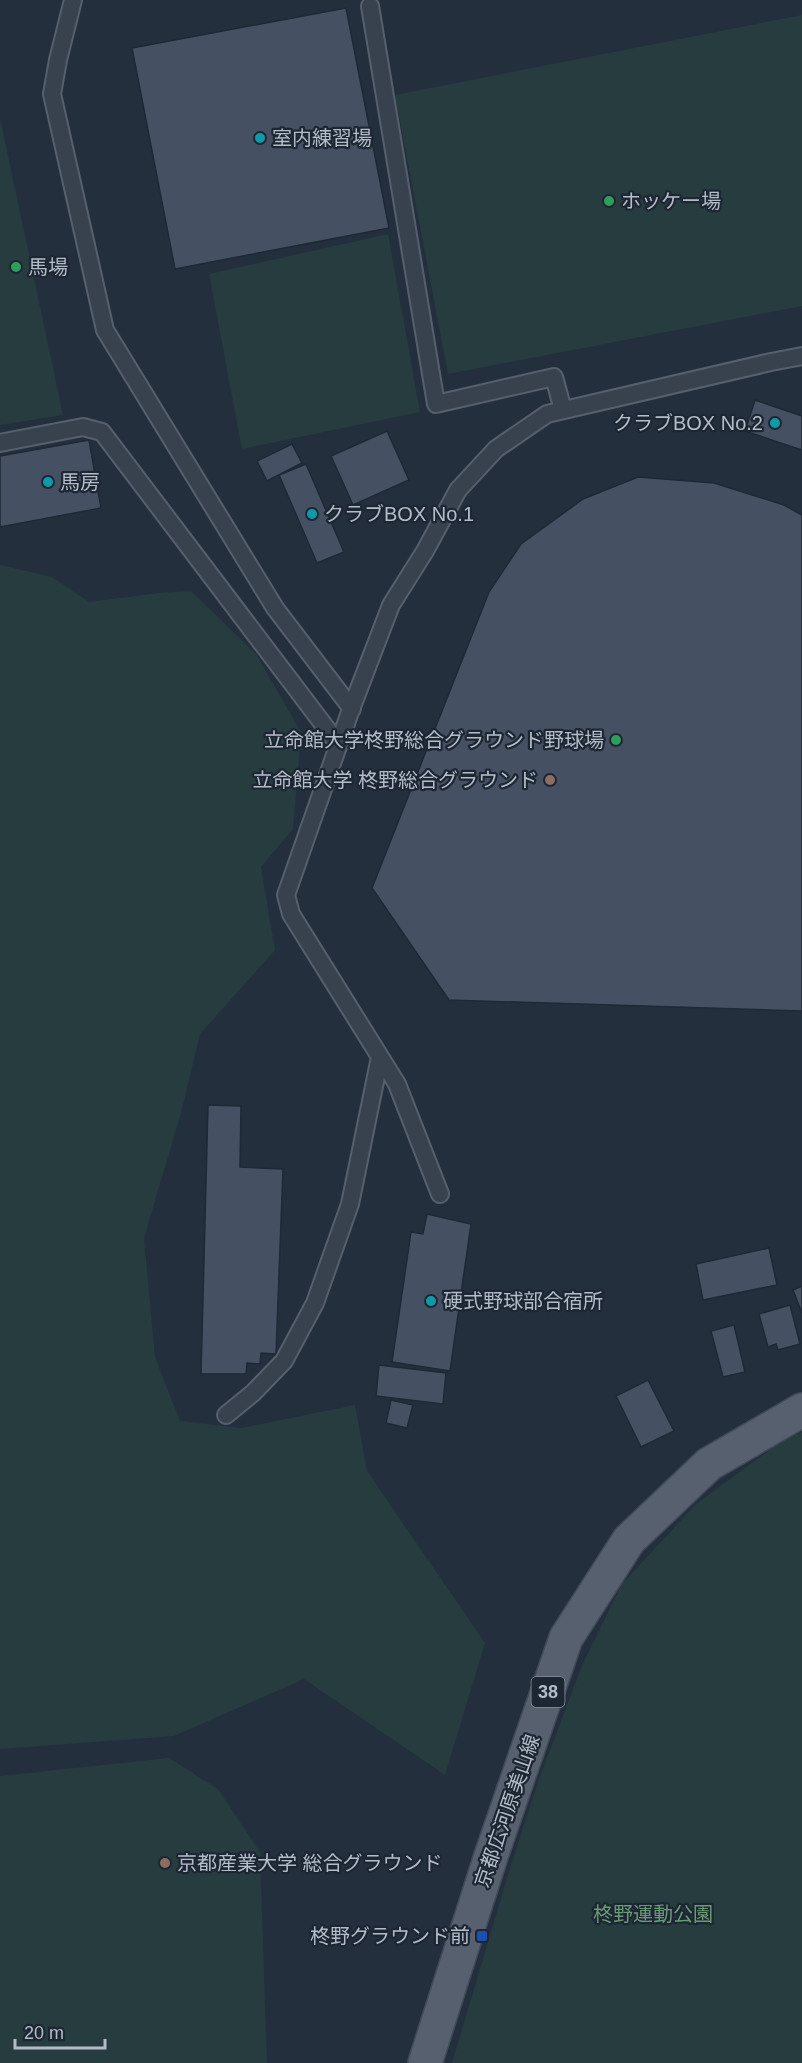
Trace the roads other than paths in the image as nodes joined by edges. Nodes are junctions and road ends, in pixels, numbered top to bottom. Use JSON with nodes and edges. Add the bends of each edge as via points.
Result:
{"nodes":[{"id":1,"x":73,"y":0,"type":"edge"},
{"id":2,"x":370,"y":6,"type":"dead end"},
{"id":3,"x":802,"y":356,"type":"edge"},
{"id":4,"x":563,"y":410,"type":"junction"},
{"id":5,"x":0,"y":443,"type":"edge"},
{"id":6,"x":352,"y":709,"type":"junction"},
{"id":7,"x":339,"y":745,"type":"junction"},
{"id":8,"x":380,"y":1057,"type":"junction"},
{"id":9,"x":440,"y":1194,"type":"dead end"},
{"id":10,"x":802,"y":1410,"type":"edge"},
{"id":11,"x":226,"y":1415,"type":"dead end"},
{"id":12,"x":425,"y":2063,"type":"edge"}],
"edges":[{"from":1,"to":6,"type":"lane","via":[[52,94],[105,330],[276,608]]},
{"from":2,"to":4,"type":"lane","via":[[436,404],[554,377]]},
{"from":3,"to":4,"type":"lane"},
{"from":4,"to":6,"type":"lane","via":[[547,414],[496,449],[458,490],[391,605]]},
{"from":5,"to":7,"type":"lane","via":[[83,427],[102,432]]},
{"from":6,"to":7,"type":"lane"},
{"from":7,"to":8,"type":"lane","via":[[286,895],[291,914]]},
{"from":8,"to":9,"type":"lane","via":[[397,1084]]},
{"from":8,"to":11,"type":"lane","via":[[350,1204],[315,1303],[284,1361]]},
{"from":10,"to":12,"type":"main road","name":"京都広河原美山線","number":"38","via":[[709,1464],[629,1539],[566,1638]]}]}
